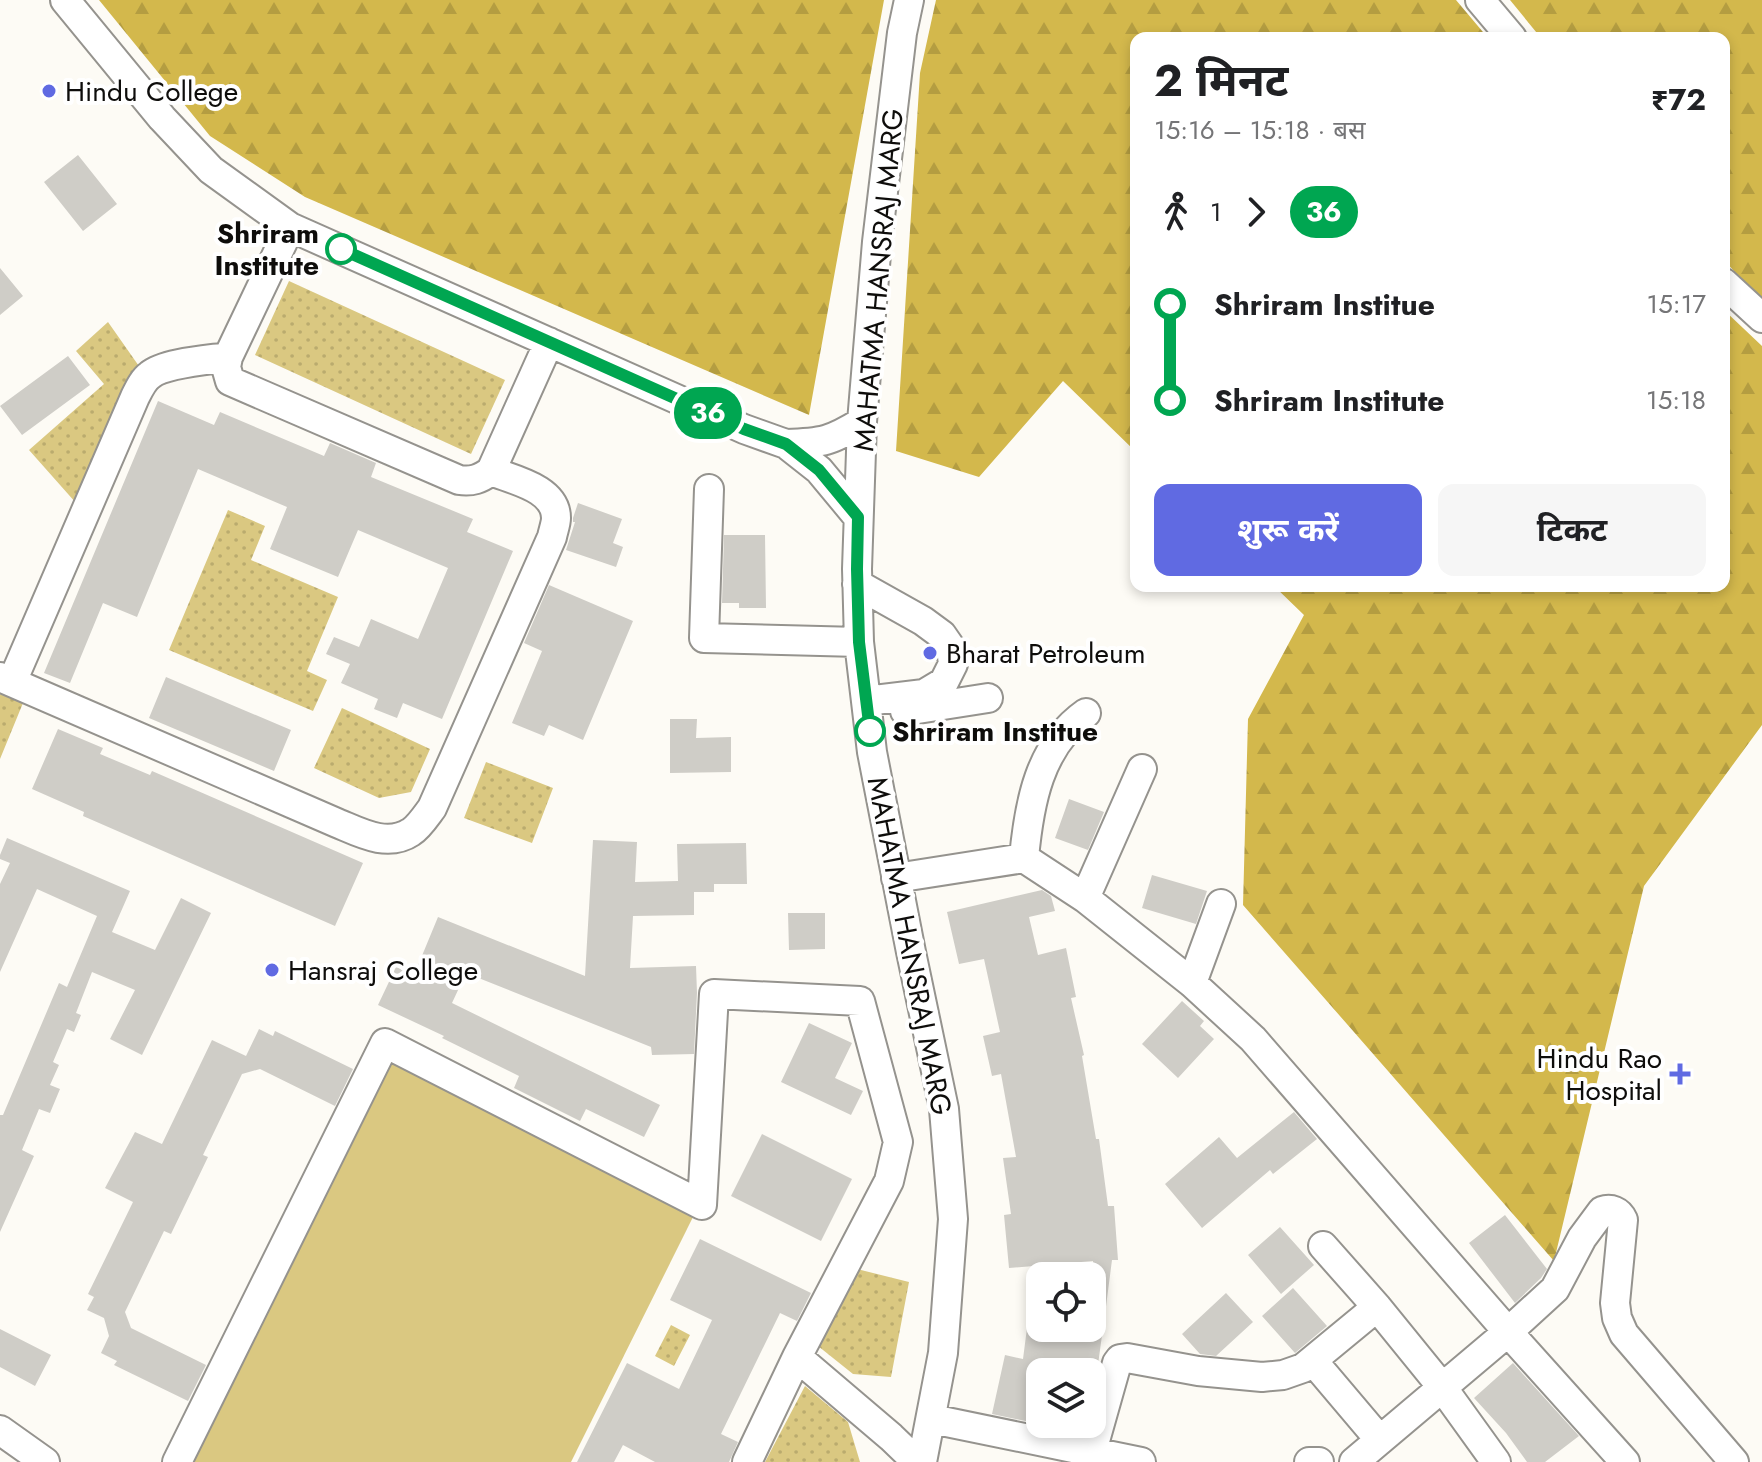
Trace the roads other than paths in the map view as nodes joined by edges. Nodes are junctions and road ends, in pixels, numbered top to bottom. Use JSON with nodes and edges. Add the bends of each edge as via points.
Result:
{"nodes":[{"id":1,"x":65,"y":0,"type":"edge"},
{"id":2,"x":909,"y":0,"type":"edge"},
{"id":3,"x":1480,"y":0,"type":"edge"},
{"id":4,"x":1507,"y":32,"type":"edge"},
{"id":5,"x":290,"y":227,"type":"junction"},
{"id":6,"x":1730,"y":289,"type":"edge"},
{"id":7,"x":1762,"y":318,"type":"edge"},
{"id":8,"x":549,"y":342,"type":"junction"},
{"id":9,"x":228,"y":357,"type":"junction"},
{"id":10,"x":862,"y":422,"type":"junction"},
{"id":11,"x":786,"y":444,"type":"junction"},
{"id":12,"x":491,"y":471,"type":"junction"},
{"id":13,"x":709,"y":489,"type":"dead end"},
{"id":14,"x":858,"y":517,"type":"junction"},
{"id":15,"x":857,"y":584,"type":"junction"},
{"id":16,"x":859,"y":642,"type":"junction"},
{"id":17,"x":6,"y":679,"type":"edge"},
{"id":18,"x":988,"y":698,"type":"dead end"},
{"id":19,"x":868,"y":709,"type":"junction"},
{"id":20,"x":1086,"y":713,"type":"dead end"},
{"id":21,"x":1142,"y":769,"type":"dead end"},
{"id":22,"x":1024,"y":858,"type":"junction"},
{"id":23,"x":896,"y":878,"type":"junction"},
{"id":24,"x":1085,"y":898,"type":"junction"},
{"id":25,"x":1221,"y":904,"type":"dead end"},
{"id":26,"x":1192,"y":983,"type":"junction"},
{"id":27,"x":1323,"y":1246,"type":"dead end"},
{"id":28,"x":1377,"y":1307,"type":"junction"},
{"id":29,"x":1508,"y":1332,"type":"junction"},
{"id":30,"x":797,"y":1357,"type":"junction"},
{"id":31,"x":1313,"y":1361,"type":"junction"},
{"id":32,"x":1442,"y":1387,"type":"junction"},
{"id":33,"x":932,"y":1419,"type":"junction"},
{"id":34,"x":0,"y":1430,"type":"edge"},
{"id":35,"x":1379,"y":1439,"type":"junction"},
{"id":36,"x":1090,"y":1457,"type":"edge"},
{"id":37,"x":45,"y":1462,"type":"edge"},
{"id":38,"x":177,"y":1462,"type":"edge"},
{"id":39,"x":747,"y":1462,"type":"edge"},
{"id":40,"x":920,"y":1462,"type":"edge"},
{"id":41,"x":1141,"y":1462,"type":"edge"},
{"id":42,"x":1309,"y":1462,"type":"edge"},
{"id":43,"x":1319,"y":1462,"type":"edge"},
{"id":44,"x":1354,"y":1462,"type":"edge"},
{"id":45,"x":1496,"y":1462,"type":"edge"},
{"id":46,"x":1625,"y":1462,"type":"edge"},
{"id":47,"x":1734,"y":1462,"type":"edge"}],
"edges":[{"from":1,"to":5,"type":"street","via":[[211,170]]},
{"from":2,"to":10,"type":"street","name":"MAHATMA HANSRAJ MARG","via":[[877,242]]},
{"from":3,"to":4,"type":"street"},
{"from":5,"to":8,"type":"street"},
{"from":5,"to":9,"type":"street"},
{"from":6,"to":7,"type":"street"},
{"from":8,"to":11,"type":"street"},
{"from":8,"to":12,"type":"street"},
{"from":9,"to":12,"type":"street","via":[[230,381],[459,480],[481,478]]},
{"from":9,"to":17,"type":"street","via":[[167,367],[146,377]]},
{"from":10,"to":11,"type":"street","via":[[838,437]]},
{"from":10,"to":14,"type":"street","name":"MAHATMA HANSRAJ MARG"},
{"from":11,"to":14,"type":"street","via":[[819,470]]},
{"from":12,"to":17,"type":"street","via":[[540,491],[552,502],[552,537],[432,808],[412,832],[395,839],[374,837]]},
{"from":13,"to":16,"type":"street","via":[[704,638]]},
{"from":14,"to":15,"type":"street","name":"MAHATMA HANSRAJ MARG"},
{"from":15,"to":16,"type":"street","name":"MAHATMA HANSRAJ MARG"},
{"from":15,"to":19,"type":"street","via":[[942,635],[953,664],[944,682],[924,694]]},
{"from":16,"to":19,"type":"street","name":"MAHATMA HANSRAJ MARG"},
{"from":18,"to":19,"type":"street"},
{"from":19,"to":23,"type":"street","name":"MAHATMA HANSRAJ MARG"},
{"from":20,"to":22,"type":"street","via":[[1066,729],[1047,757],[1037,781]]},
{"from":21,"to":24,"type":"street"},
{"from":22,"to":23,"type":"street"},
{"from":22,"to":24,"type":"street"},
{"from":23,"to":33,"type":"street","name":"MAHATMA HANSRAJ MARG","via":[[944,1109],[953,1219],[943,1353]]},
{"from":24,"to":26,"type":"street"},
{"from":25,"to":26,"type":"street"},
{"from":26,"to":29,"type":"street","via":[[1253,1039]]},
{"from":27,"to":28,"type":"street"},
{"from":28,"to":31,"type":"street"},
{"from":28,"to":32,"type":"street"},
{"from":29,"to":32,"type":"street"},
{"from":29,"to":46,"type":"street"},
{"from":29,"to":47,"type":"street","via":[[1555,1289],[1602,1211],[1615,1210],[1623,1220],[1615,1303],[1624,1334]]},
{"from":30,"to":38,"type":"street","via":[[889,1181],[898,1142],[860,1001],[714,994],[702,1205],[385,1043]]},
{"from":30,"to":39,"type":"street"},
{"from":30,"to":40,"type":"street"},
{"from":31,"to":35,"type":"street"},
{"from":31,"to":36,"type":"street","via":[[1283,1375],[1262,1377],[1120,1359]]},
{"from":32,"to":35,"type":"street"},
{"from":32,"to":45,"type":"street"},
{"from":33,"to":36,"type":"street"},
{"from":33,"to":40,"type":"street","name":"MAHATMA HANSRAJ MARG"},
{"from":34,"to":37,"type":"street"},
{"from":35,"to":44,"type":"street"},
{"from":36,"to":41,"type":"street"},
{"from":42,"to":43,"type":"street"}]}
